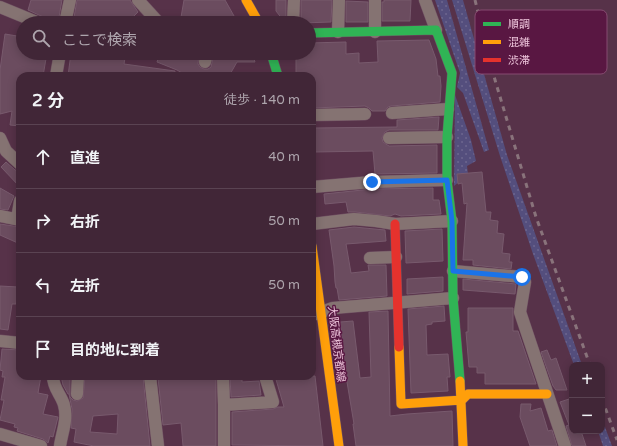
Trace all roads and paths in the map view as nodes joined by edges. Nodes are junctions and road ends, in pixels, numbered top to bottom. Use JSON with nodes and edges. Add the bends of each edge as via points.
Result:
{"nodes":[{"id":1,"x":70,"y":0,"type":"edge"},
{"id":2,"x":138,"y":0,"type":"edge"},
{"id":3,"x":294,"y":0,"type":"edge"},
{"id":4,"x":339,"y":0,"type":"edge"},
{"id":5,"x":375,"y":0,"type":"edge"},
{"id":6,"x":425,"y":0,"type":"edge"},
{"id":7,"x":248,"y":1,"type":"edge"},
{"id":8,"x":2,"y":5,"type":"edge"},
{"id":9,"x":25,"y":16,"type":"edge"},
{"id":10,"x":67,"y":16,"type":"edge"},
{"id":11,"x":153,"y":16,"type":"edge"},
{"id":12,"x":256,"y":16,"type":"edge"},
{"id":13,"x":293,"y":16,"type":"edge"},
{"id":14,"x":436,"y":30,"type":"junction"},
{"id":15,"x":338,"y":32,"type":"junction"},
{"id":16,"x":376,"y":32,"type":"junction"},
{"id":17,"x":316,"y":33,"type":"edge"},
{"id":18,"x":59,"y":60,"type":"edge"},
{"id":19,"x":273,"y":60,"type":"edge"},
{"id":20,"x":57,"y":72,"type":"edge"},
{"id":21,"x":277,"y":72,"type":"edge"},
{"id":22,"x":448,"y":109,"type":"junction"},
{"id":23,"x":392,"y":113,"type":"dead end"},
{"id":24,"x":365,"y":114,"type":"dead end"},
{"id":25,"x":316,"y":115,"type":"edge"},
{"id":26,"x":447,"y":137,"type":"junction"},
{"id":27,"x":0,"y":138,"type":"edge"},
{"id":28,"x":390,"y":138,"type":"dead end"},
{"id":29,"x":16,"y":160,"type":"edge"},
{"id":30,"x":447,"y":180,"type":"junction"},
{"id":31,"x":316,"y":187,"type":"edge"},
{"id":32,"x":0,"y":216,"type":"edge"},
{"id":33,"x":16,"y":220,"type":"edge"},
{"id":34,"x":452,"y":221,"type":"junction"},
{"id":35,"x":316,"y":224,"type":"edge"},
{"id":36,"x":395,"y":224,"type":"junction"},
{"id":37,"x":396,"y":257,"type":"junction"},
{"id":38,"x":370,"y":258,"type":"dead end"},
{"id":39,"x":453,"y":271,"type":"junction"},
{"id":40,"x":454,"y":298,"type":"junction"},
{"id":41,"x":316,"y":300,"type":"edge"},
{"id":42,"x":398,"y":304,"type":"junction"},
{"id":43,"x":317,"y":314,"type":"edge"},
{"id":44,"x":0,"y":341,"type":"edge"},
{"id":45,"x":16,"y":343,"type":"edge"},
{"id":46,"x":53,"y":380,"type":"edge"},
{"id":47,"x":78,"y":380,"type":"edge"},
{"id":48,"x":150,"y":380,"type":"edge"},
{"id":49,"x":223,"y":380,"type":"edge"},
{"id":50,"x":266,"y":380,"type":"edge"},
{"id":51,"x":77,"y":394,"type":"dead end"},
{"id":52,"x":547,"y":394,"type":"junction"},
{"id":53,"x":462,"y":400,"type":"junction"},
{"id":54,"x":224,"y":405,"type":"junction"},
{"id":55,"x":0,"y":434,"type":"edge"},
{"id":56,"x":41,"y":446,"type":"edge"},
{"id":57,"x":60,"y":446,"type":"edge"},
{"id":58,"x":158,"y":446,"type":"edge"},
{"id":59,"x":224,"y":446,"type":"edge"},
{"id":60,"x":338,"y":446,"type":"edge"},
{"id":61,"x":463,"y":446,"type":"edge"},
{"id":62,"x":565,"y":446,"type":"edge"}],
"edges":[{"from":1,"to":10,"type":"street"},
{"from":2,"to":11,"type":"street"},
{"from":3,"to":13,"type":"street"},
{"from":4,"to":15,"type":"street"},
{"from":5,"to":16,"type":"street"},
{"from":6,"to":14,"type":"street"},
{"from":7,"to":12,"type":"street"},
{"from":8,"to":9,"type":"street"},
{"from":14,"to":16,"type":"street"},
{"from":14,"to":22,"type":"street","via":[[452,73]]},
{"from":15,"to":16,"type":"street"},
{"from":15,"to":17,"type":"street"},
{"from":18,"to":20,"type":"street"},
{"from":19,"to":21,"type":"street"},
{"from":22,"to":23,"type":"street"},
{"from":22,"to":26,"type":"street"},
{"from":24,"to":25,"type":"street"},
{"from":26,"to":28,"type":"street"},
{"from":26,"to":30,"type":"street"},
{"from":27,"to":29,"type":"street","via":[[6,151]]},
{"from":30,"to":31,"type":"street"},
{"from":30,"to":34,"type":"street"},
{"from":32,"to":33,"type":"street"},
{"from":34,"to":36,"type":"street"},
{"from":34,"to":39,"type":"street"},
{"from":35,"to":36,"type":"street","via":[[354,219]]},
{"from":36,"to":37,"type":"street"},
{"from":37,"to":38,"type":"street"},
{"from":37,"to":42,"type":"street"},
{"from":39,"to":40,"type":"street"},
{"from":39,"to":52,"type":"street","via":[[522,277],[526,282],[520,312]]},
{"from":40,"to":42,"type":"street"},
{"from":40,"to":53,"type":"street"},
{"from":41,"to":43,"type":"street","name":"大阪高槻京都線"},
{"from":42,"to":43,"type":"street","via":[[333,308]]},
{"from":42,"to":53,"type":"street","via":[[401,404]]},
{"from":43,"to":60,"type":"street","name":"大阪高槻京都線"},
{"from":44,"to":45,"type":"street"},
{"from":46,"to":57,"type":"street","via":[[54,388],[65,408]]},
{"from":47,"to":51,"type":"street"},
{"from":48,"to":58,"type":"street"},
{"from":49,"to":54,"type":"street"},
{"from":50,"to":54,"type":"street","via":[[273,402]]},
{"from":52,"to":53,"type":"street","via":[[468,394]]},
{"from":52,"to":62,"type":"street"},
{"from":53,"to":61,"type":"street"},
{"from":54,"to":59,"type":"street"},
{"from":55,"to":56,"type":"street"}]}
